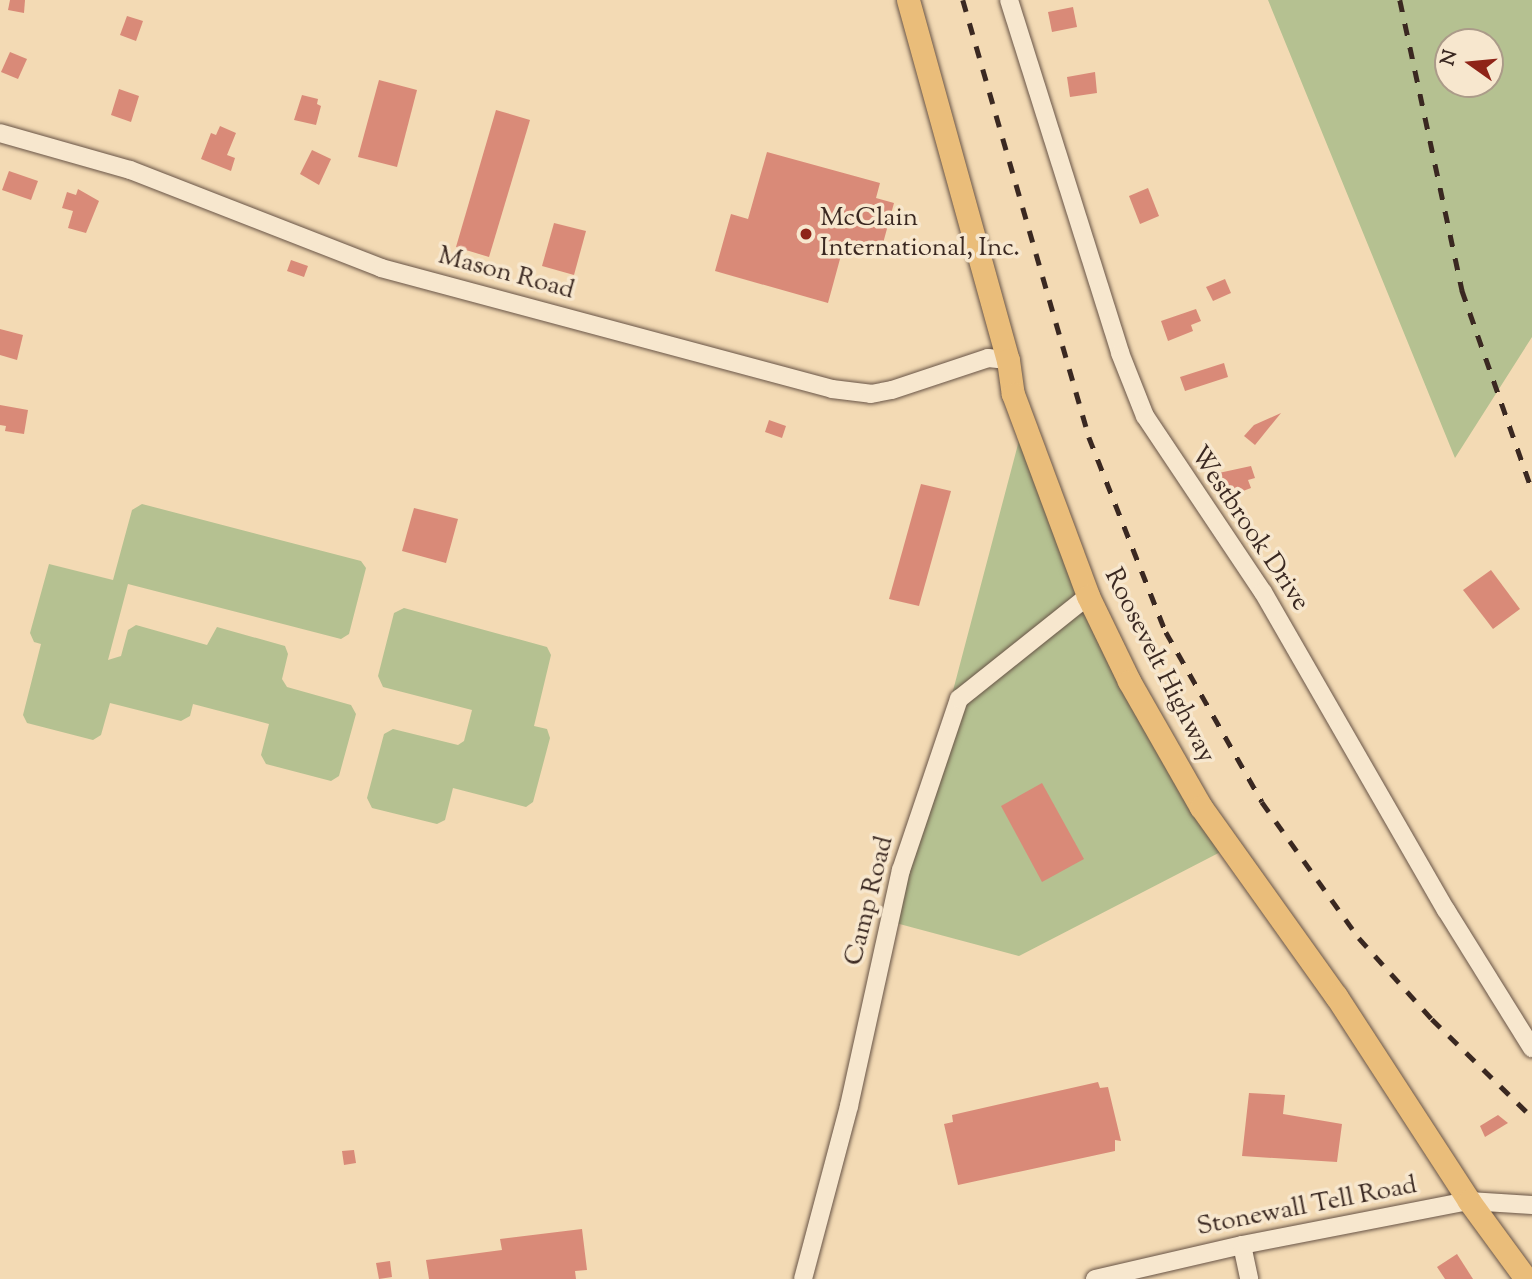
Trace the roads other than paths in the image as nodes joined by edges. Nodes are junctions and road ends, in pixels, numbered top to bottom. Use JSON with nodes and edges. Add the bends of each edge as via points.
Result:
{"nodes":[{"id":1,"x":908,"y":0,"type":"edge"},
{"id":2,"x":1009,"y":0,"type":"edge"},
{"id":3,"x":0,"y":133,"type":"edge"},
{"id":4,"x":1008,"y":360,"type":"junction"},
{"id":5,"x":1088,"y":596,"type":"junction"},
{"id":6,"x":1532,"y":1048,"type":"edge"},
{"id":7,"x":1469,"y":1201,"type":"junction"},
{"id":8,"x":1532,"y":1205,"type":"edge"},
{"id":9,"x":1242,"y":1245,"type":"junction"},
{"id":10,"x":803,"y":1279,"type":"edge"},
{"id":11,"x":1095,"y":1279,"type":"edge"},
{"id":12,"x":1249,"y":1279,"type":"edge"},
{"id":13,"x":1526,"y":1279,"type":"edge"}],
"edges":[{"from":1,"to":4,"type":"main road","name":"Roosevelt Highway"},
{"from":2,"to":6,"type":"street","name":"Westbrook Drive","via":[[1120,353],[1145,416],[1263,592],[1446,910]]},
{"from":3,"to":4,"type":"street","name":"Mason Road","via":[[130,170],[381,268],[832,389],[871,394],[988,358]]},
{"from":4,"to":5,"type":"main road","name":"Roosevelt Highway","via":[[1020,417]]},
{"from":5,"to":7,"type":"main road","name":"Roosevelt Highway","via":[[1129,681],[1201,807],[1336,996]]},
{"from":5,"to":10,"type":"street","name":"Camp Road","via":[[959,699],[901,870],[849,1106]]},
{"from":7,"to":8,"type":"street","name":"Stonewall Tell Road"},
{"from":7,"to":9,"type":"street","name":"Stonewall Tell Road"},
{"from":7,"to":13,"type":"main road","name":"Roosevelt Highway"},
{"from":9,"to":11,"type":"street","name":"Stonewall Tell Road"},
{"from":9,"to":12,"type":"street"}]}
